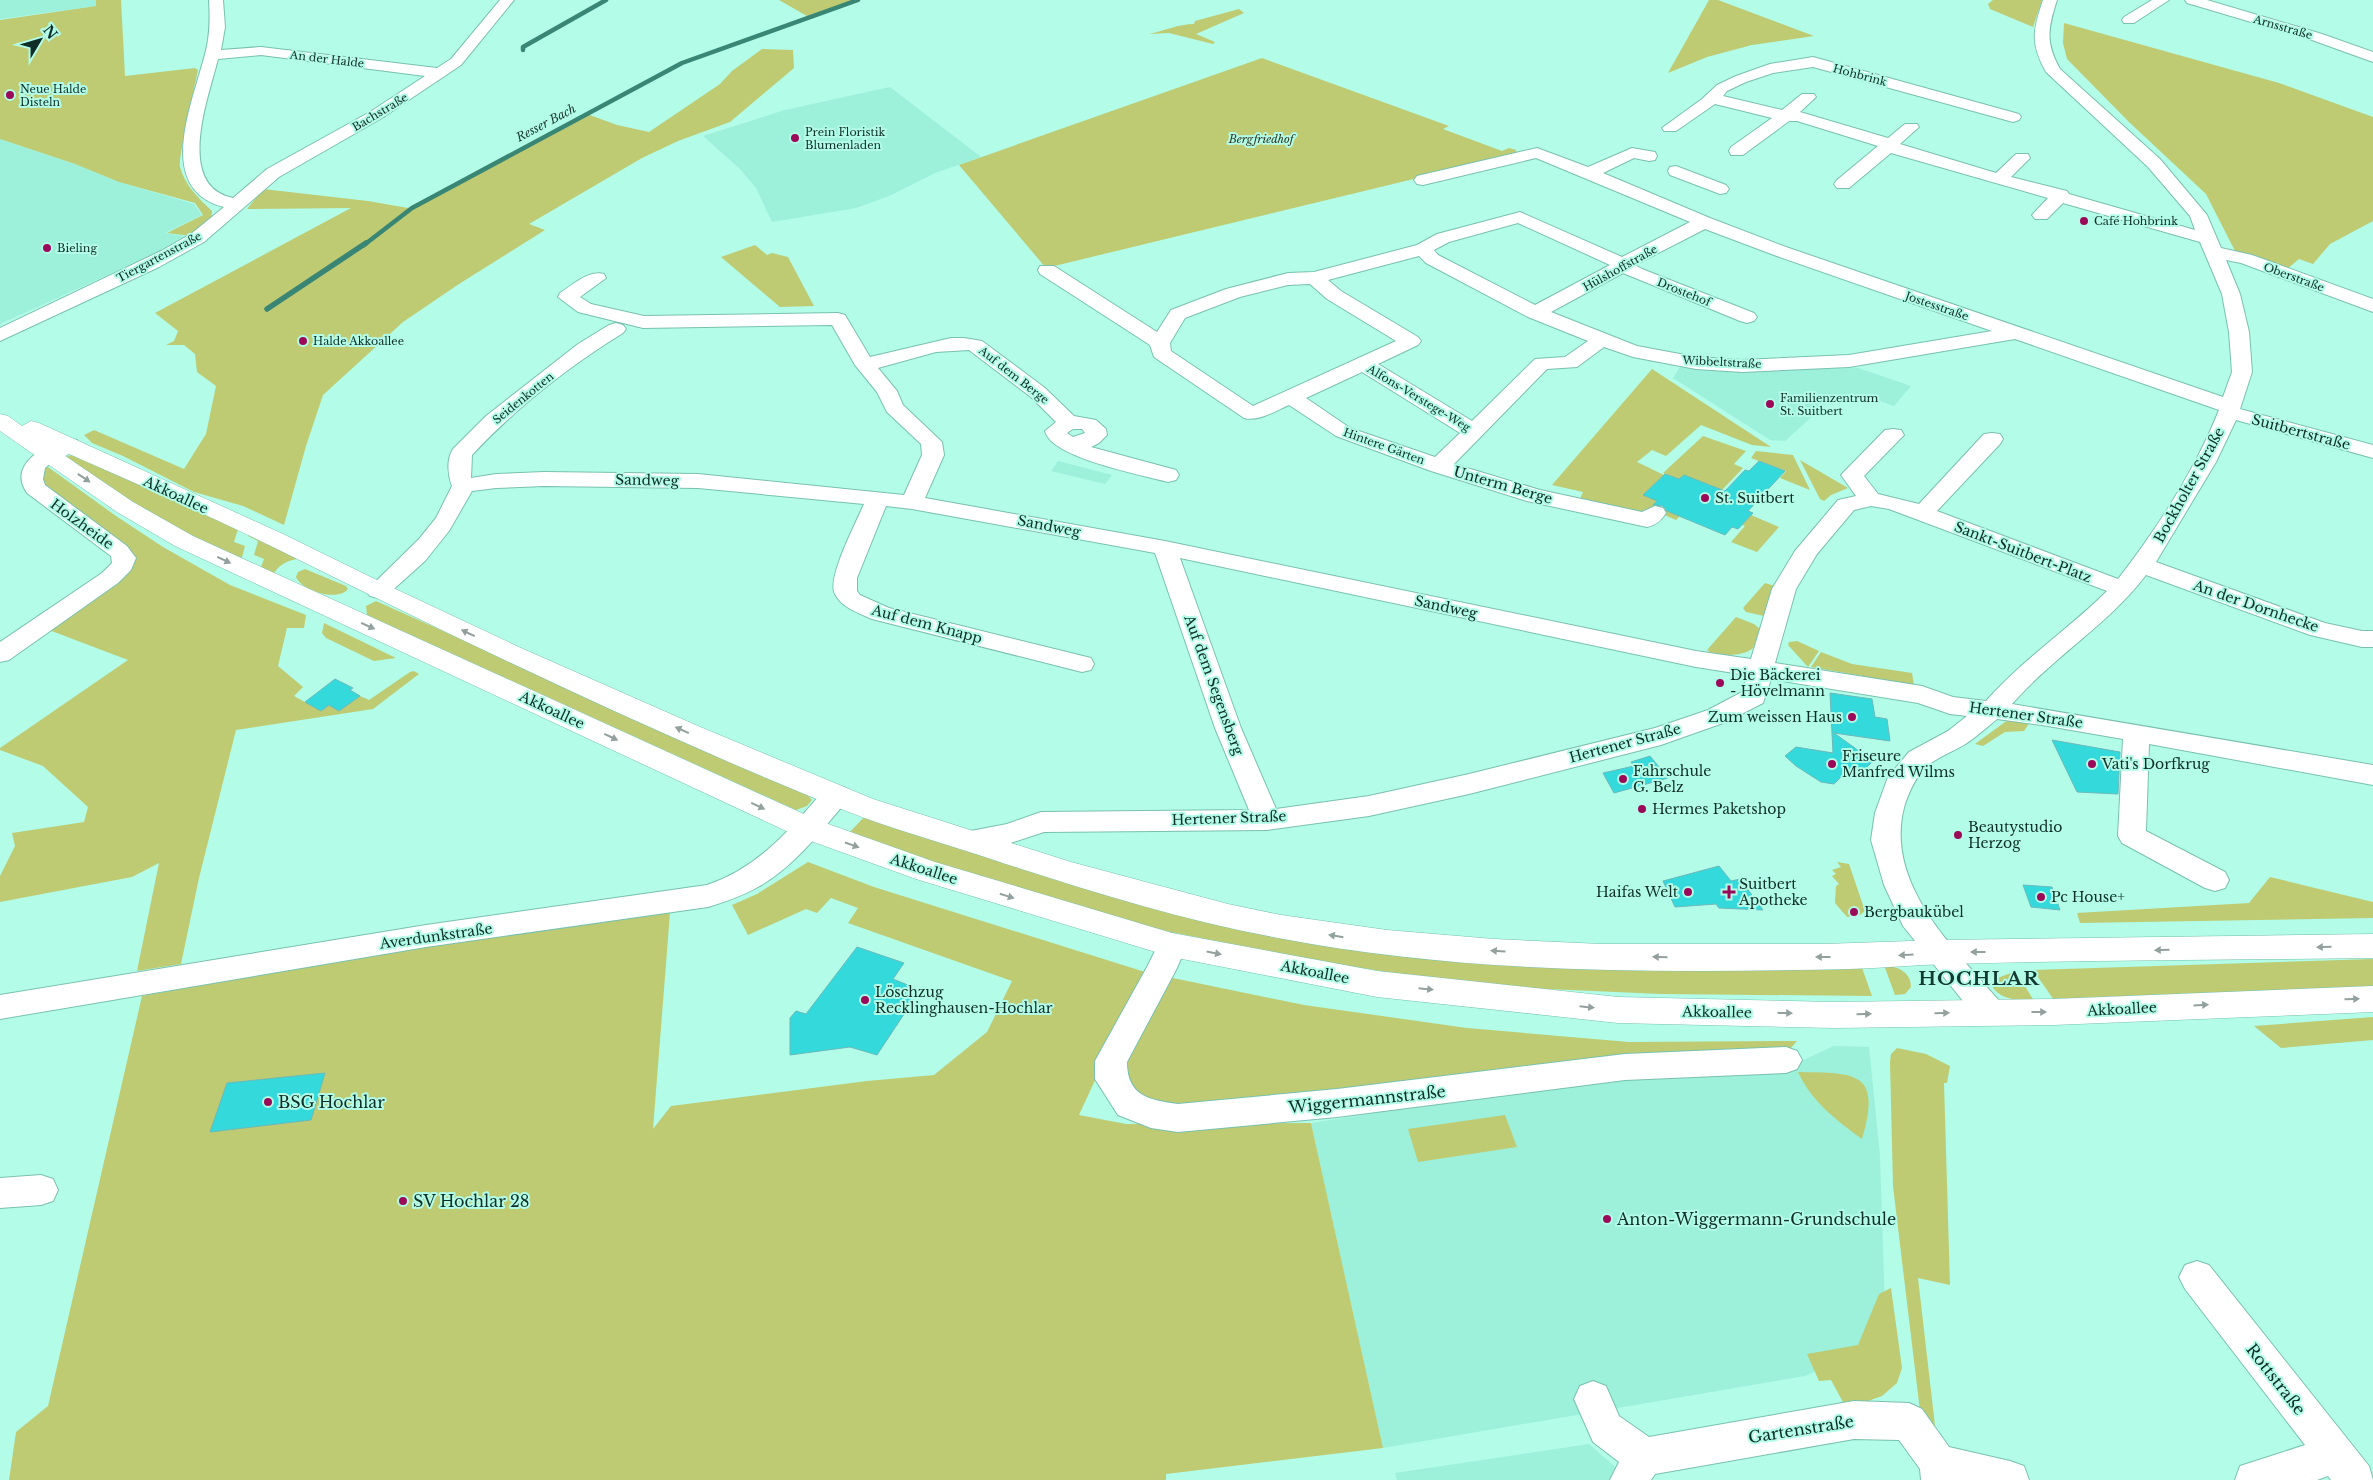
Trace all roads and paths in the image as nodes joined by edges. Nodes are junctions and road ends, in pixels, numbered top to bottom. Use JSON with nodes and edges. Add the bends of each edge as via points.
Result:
{"nodes":[{"id":1,"x":216,"y":0,"type":"edge"},
{"id":2,"x":507,"y":0,"type":"edge"},
{"id":3,"x":2050,"y":0,"type":"edge"},
{"id":4,"x":2162,"y":0,"type":"edge"},
{"id":5,"x":2192,"y":0,"type":"edge"},
{"id":6,"x":2129,"y":20,"type":"dead end"},
{"id":7,"x":212,"y":55,"type":"junction"},
{"id":8,"x":2373,"y":57,"type":"edge"},
{"id":9,"x":441,"y":73,"type":"junction"},
{"id":10,"x":1808,"y":97,"type":"dead end"},
{"id":11,"x":1712,"y":98,"type":"junction"},
{"id":12,"x":1785,"y":116,"type":"junction"},
{"id":13,"x":2013,"y":117,"type":"dead end"},
{"id":14,"x":1911,"y":127,"type":"dead end"},
{"id":15,"x":1670,"y":128,"type":"dead end"},
{"id":16,"x":1889,"y":146,"type":"junction"},
{"id":17,"x":1737,"y":151,"type":"dead end"},
{"id":18,"x":1633,"y":152,"type":"dead end"},
{"id":19,"x":2022,"y":158,"type":"dead end"},
{"id":20,"x":1589,"y":173,"type":"junction"},
{"id":21,"x":2000,"y":178,"type":"junction"},
{"id":22,"x":1423,"y":180,"type":"dead end"},
{"id":23,"x":1843,"y":184,"type":"dead end"},
{"id":24,"x":1720,"y":188,"type":"dead end"},
{"id":25,"x":2061,"y":195,"type":"junction"},
{"id":26,"x":1646,"y":197,"type":"junction"},
{"id":27,"x":236,"y":204,"type":"junction"},
{"id":28,"x":2041,"y":215,"type":"dead end"},
{"id":29,"x":1704,"y":222,"type":"junction"},
{"id":30,"x":2211,"y":245,"type":"junction"},
{"id":31,"x":1423,"y":249,"type":"junction"},
{"id":32,"x":1622,"y":264,"type":"junction"},
{"id":33,"x":1047,"y":270,"type":"dead end"},
{"id":34,"x":597,"y":278,"type":"dead end"},
{"id":35,"x":1315,"y":278,"type":"junction"},
{"id":36,"x":2373,"y":306,"type":"edge"},
{"id":37,"x":1535,"y":313,"type":"junction"},
{"id":38,"x":1747,"y":317,"type":"dead end"},
{"id":39,"x":640,"y":321,"type":"junction"},
{"id":40,"x":2015,"y":332,"type":"junction"},
{"id":41,"x":0,"y":335,"type":"edge"},
{"id":42,"x":1602,"y":340,"type":"junction"},
{"id":43,"x":1160,"y":344,"type":"junction"},
{"id":44,"x":1363,"y":364,"type":"junction"},
{"id":45,"x":865,"y":365,"type":"junction"},
{"id":46,"x":1291,"y":397,"type":"junction"},
{"id":47,"x":2230,"y":410,"type":"junction"},
{"id":48,"x":0,"y":421,"type":"edge"},
{"id":49,"x":1474,"y":432,"type":"junction"},
{"id":50,"x":1893,"y":435,"type":"dead end"},
{"id":51,"x":1992,"y":439,"type":"dead end"},
{"id":52,"x":59,"y":450,"type":"junction"},
{"id":53,"x":2373,"y":452,"type":"edge"},
{"id":54,"x":1439,"y":466,"type":"junction"},
{"id":55,"x":1168,"y":475,"type":"dead end"},
{"id":56,"x":463,"y":486,"type":"junction"},
{"id":57,"x":878,"y":498,"type":"junction"},
{"id":58,"x":1872,"y":498,"type":"junction"},
{"id":59,"x":912,"y":502,"type":"junction"},
{"id":60,"x":1655,"y":512,"type":"dead end"},
{"id":61,"x":1922,"y":514,"type":"junction"},
{"id":62,"x":1165,"y":548,"type":"junction"},
{"id":63,"x":2142,"y":565,"type":"junction"},
{"id":64,"x":349,"y":577,"type":"junction"},
{"id":65,"x":2123,"y":589,"type":"junction"},
{"id":66,"x":291,"y":591,"type":"junction"},
{"id":67,"x":378,"y":591,"type":"junction"},
{"id":68,"x":323,"y":606,"type":"junction"},
{"id":69,"x":2373,"y":639,"type":"edge"},
{"id":70,"x":0,"y":654,"type":"edge"},
{"id":71,"x":1082,"y":664,"type":"dead end"},
{"id":72,"x":1761,"y":669,"type":"junction"},
{"id":73,"x":1993,"y":708,"type":"junction"},
{"id":74,"x":2136,"y":733,"type":"junction"},
{"id":75,"x":2373,"y":775,"type":"edge"},
{"id":76,"x":836,"y":795,"type":"junction"},
{"id":77,"x":1267,"y":820,"type":"junction"},
{"id":78,"x":807,"y":828,"type":"junction"},
{"id":79,"x":970,"y":840,"type":"junction"},
{"id":80,"x":2215,"y":880,"type":"dead end"},
{"id":81,"x":1172,"y":946,"type":"junction"},
{"id":82,"x":2373,"y":946,"type":"edge"},
{"id":83,"x":1940,"y":952,"type":"junction"},
{"id":84,"x":2373,"y":999,"type":"edge"},
{"id":85,"x":0,"y":1007,"type":"edge"},
{"id":86,"x":1990,"y":1012,"type":"junction"},
{"id":87,"x":1786,"y":1060,"type":"dead end"},
{"id":88,"x":41,"y":1190,"type":"dead end"},
{"id":89,"x":0,"y":1193,"type":"edge"},
{"id":90,"x":2197,"y":1277,"type":"dead end"},
{"id":91,"x":1593,"y":1399,"type":"dead end"},
{"id":92,"x":2346,"y":1468,"type":"edge"},
{"id":93,"x":1636,"y":1469,"type":"edge"},
{"id":94,"x":1939,"y":1472,"type":"edge"},
{"id":95,"x":2010,"y":1480,"type":"edge"},
{"id":96,"x":2254,"y":1480,"type":"edge"}],
"edges":[{"from":1,"to":7,"type":"street","via":[[217,30]]},
{"from":2,"to":9,"type":"street","name":"Bachstraße","via":[[456,62]]},
{"from":3,"to":30,"type":"street","name":"Bockholter Straße","via":[[2040,39],[2042,53],[2054,72],[2154,163],[2194,209]]},
{"from":4,"to":6,"type":"street"},
{"from":5,"to":8,"type":"street","name":"Arnsstraße","via":[[2317,36]]},
{"from":7,"to":9,"type":"street","name":"An der Halde","via":[[261,51]]},
{"from":7,"to":27,"type":"street","via":[[196,116],[192,169],[205,192],[216,200]]},
{"from":9,"to":27,"type":"street","name":"Bachstraße","via":[[376,115],[273,173]]},
{"from":10,"to":12,"type":"street"},
{"from":11,"to":12,"type":"street"},
{"from":11,"to":13,"type":"street","name":"Hohbrink","via":[[1722,88],[1741,78],[1813,62]]},
{"from":11,"to":15,"type":"street","name":"Hohbrink"},
{"from":12,"to":16,"type":"street","via":[[1798,116],[1880,140]]},
{"from":12,"to":17,"type":"street"},
{"from":14,"to":16,"type":"street"},
{"from":16,"to":21,"type":"street"},
{"from":16,"to":23,"type":"street"},
{"from":18,"to":20,"type":"street"},
{"from":19,"to":21,"type":"street"},
{"from":20,"to":22,"type":"street","name":"Jostesstraße","via":[[1537,153]]},
{"from":20,"to":26,"type":"street","name":"Jostesstraße"},
{"from":21,"to":25,"type":"street"},
{"from":24,"to":26,"type":"street","via":[[1675,180]]},
{"from":25,"to":28,"type":"street"},
{"from":25,"to":30,"type":"street"},
{"from":26,"to":29,"type":"street","name":"Jostesstraße"},
{"from":27,"to":41,"type":"street","name":"Tiergartenstraße","via":[[225,218],[168,255]]},
{"from":29,"to":32,"type":"street","name":"Hülshoffstraße"},
{"from":29,"to":40,"type":"street","name":"Jostesstraße"},
{"from":30,"to":36,"type":"street","name":"Oberstraße"},
{"from":30,"to":47,"type":"street","name":"Bockholter Straße","via":[[2231,294],[2239,332],[2242,372]]},
{"from":31,"to":32,"type":"street","name":"Drostehof","via":[[1443,238],[1520,217]]},
{"from":31,"to":35,"type":"street"},
{"from":31,"to":37,"type":"street","name":"Wibbeltstraße","via":[[1432,259]]},
{"from":32,"to":37,"type":"street","name":"Hülshoffstraße","via":[[1613,273]]},
{"from":32,"to":38,"type":"street","name":"Drostehof","via":[[1635,273]]},
{"from":33,"to":43,"type":"street"},
{"from":34,"to":39,"type":"street","name":"Seidenkotten","via":[[567,297],[585,308]]},
{"from":35,"to":43,"type":"street","via":[[1288,279],[1233,292],[1178,314]]},
{"from":35,"to":44,"type":"street","name":"Alfons-Verstege-Weg","via":[[1334,295],[1411,341]]},
{"from":37,"to":42,"type":"street","name":"Wibbeltstraße"},
{"from":39,"to":45,"type":"street","name":"Seidenkotten","via":[[838,319]]},
{"from":39,"to":56,"type":"street","name":"Seidenkotten","via":[[623,323],[585,348],[493,420],[461,454],[459,475]]},
{"from":40,"to":42,"type":"street","name":"Wibbeltstraße","via":[[1849,361],[1742,366],[1665,358]]},
{"from":40,"to":47,"type":"street","name":"Jostesstraße"},
{"from":42,"to":49,"type":"street","name":"Unterm Berge","via":[[1570,363],[1542,363]]},
{"from":43,"to":46,"type":"street","via":[[1161,354],[1251,414]]},
{"from":44,"to":46,"type":"street","name":"Alfons-Verstege-Weg"},
{"from":44,"to":49,"type":"street","name":"Alfons-Verstege-Weg"},
{"from":45,"to":55,"type":"street","name":"Auf dem Berge","via":[[951,344],[976,345],[1062,413],[1069,433],[1084,452]]},
{"from":45,"to":59,"type":"street","via":[[887,391],[894,408],[931,442],[933,455]]},
{"from":46,"to":54,"type":"street","name":"Hintere Gärten","via":[[1343,432]]},
{"from":47,"to":53,"type":"street","name":"Suitbertstraße"},
{"from":47,"to":63,"type":"street","name":"Bockholter Straße","via":[[2188,494]]},
{"from":48,"to":52,"type":"main road","name":"Akkoallee"},
{"from":49,"to":54,"type":"street","name":"Unterm Berge"},
{"from":50,"to":58,"type":"street","via":[[1852,474]]},
{"from":51,"to":61,"type":"street"},
{"from":52,"to":64,"type":"main road","name":"Akkoallee","via":[[157,487],[275,539]]},
{"from":52,"to":66,"type":"main road","name":"Akkoallee","one_way":true,"via":[[125,507],[184,541]]},
{"from":52,"to":70,"type":"street","name":"Holzheide","via":[[39,461],[33,469],[31,478],[35,488],[119,551],[124,558],[123,565],[110,578]]},
{"from":54,"to":60,"type":"street","name":"Unterm Berge","via":[[1535,496],[1647,520]]},
{"from":56,"to":57,"type":"street","name":"Sandweg","via":[[544,479],[698,481]]},
{"from":56,"to":67,"type":"street","via":[[454,508],[428,545]]},
{"from":57,"to":59,"type":"street","name":"Sandweg"},
{"from":57,"to":71,"type":"street","name":"Auf dem Knapp","via":[[845,578],[845,592],[852,600],[881,614]]},
{"from":58,"to":61,"type":"street","name":"Sankt-Suitbert-Platz"},
{"from":58,"to":72,"type":"street","name":"Sankt-Suitbert-Platz","via":[[1846,505],[1807,551],[1784,589]]},
{"from":59,"to":62,"type":"street","name":"Sandweg"},
{"from":61,"to":65,"type":"street","name":"Sankt-Suitbert-Platz"},
{"from":62,"to":72,"type":"street","name":"Sandweg","via":[[1696,659]]},
{"from":62,"to":77,"type":"street","name":"Auf dem Segensberg","via":[[1228,728]]},
{"from":63,"to":65,"type":"street","name":"Bockholter Straße"},
{"from":63,"to":69,"type":"street","name":"An der Dornhecke","via":[[2319,629]]},
{"from":64,"to":66,"type":"main road","name":"Akkoallee","via":[[297,564],[284,573]]},
{"from":64,"to":67,"type":"main road","name":"Akkoallee"},
{"from":65,"to":73,"type":"street","name":"Bockholter Straße"},
{"from":66,"to":68,"type":"main road","name":"Akkoallee"},
{"from":67,"to":68,"type":"main road","via":[[350,603]]},
{"from":76,"to":67,"type":"main road","name":"Akkoallee","one_way":true,"via":[[688,733]]},
{"from":68,"to":78,"type":"main road","name":"Akkoallee","one_way":true},
{"from":72,"to":73,"type":"street","name":"Hertener Straße","via":[[1922,696],[1950,705]]},
{"from":72,"to":77,"type":"street","name":"Hertener Straße","via":[[1754,697],[1717,716],[1661,736],[1369,806]]},
{"from":73,"to":74,"type":"street","name":"Hertener Straße"},
{"from":73,"to":83,"type":"street","name":"Bockholter Straße","via":[[1918,760],[1898,784],[1889,813],[1885,840],[1898,885],[1913,918]]},
{"from":74,"to":75,"type":"street","name":"Hertener Straße"},
{"from":74,"to":80,"type":"street","via":[[2132,836]]},
{"from":76,"to":78,"type":"street","name":"Averdunkstraße"},
{"from":76,"to":79,"type":"main road","name":"Akkoallee"},
{"from":77,"to":79,"type":"street","name":"Hertener Straße","via":[[1041,822],[1021,831]]},
{"from":78,"to":81,"type":"main road","name":"Akkoallee","one_way":true,"via":[[927,872]]},
{"from":78,"to":85,"type":"street","name":"Averdunkstraße","via":[[777,862],[759,875],[708,896],[416,938]]},
{"from":83,"to":79,"type":"main road","name":"Akkoallee","one_way":true,"via":[[1872,957],[1658,957],[1530,954],[1386,943],[1214,913],[1120,888]]},
{"from":81,"to":86,"type":"main road","name":"Akkoallee","one_way":true,"via":[[1377,984],[1618,1010],[1834,1015]]},
{"from":81,"to":87,"type":"street","name":"Wiggermannstraße","via":[[1111,1061],[1111,1079],[1129,1105],[1150,1114],[1178,1118],[1337,1103],[1625,1067]]},
{"from":82,"to":83,"type":"main road","name":"Akkoallee","one_way":true},
{"from":83,"to":86,"type":"street"},
{"from":86,"to":84,"type":"main road","name":"Akkoallee","one_way":true},
{"from":88,"to":89,"type":"street"},
{"from":90,"to":92,"type":"street","name":"Rottstraße"},
{"from":91,"to":93,"type":"street","name":"Gartenstraße","via":[[1606,1429]]},
{"from":92,"to":96,"type":"street"},
{"from":93,"to":94,"type":"street","name":"Gartenstraße","via":[[1854,1420],[1908,1422]]},
{"from":94,"to":95,"type":"street","name":"Gartenstraße"}]}
